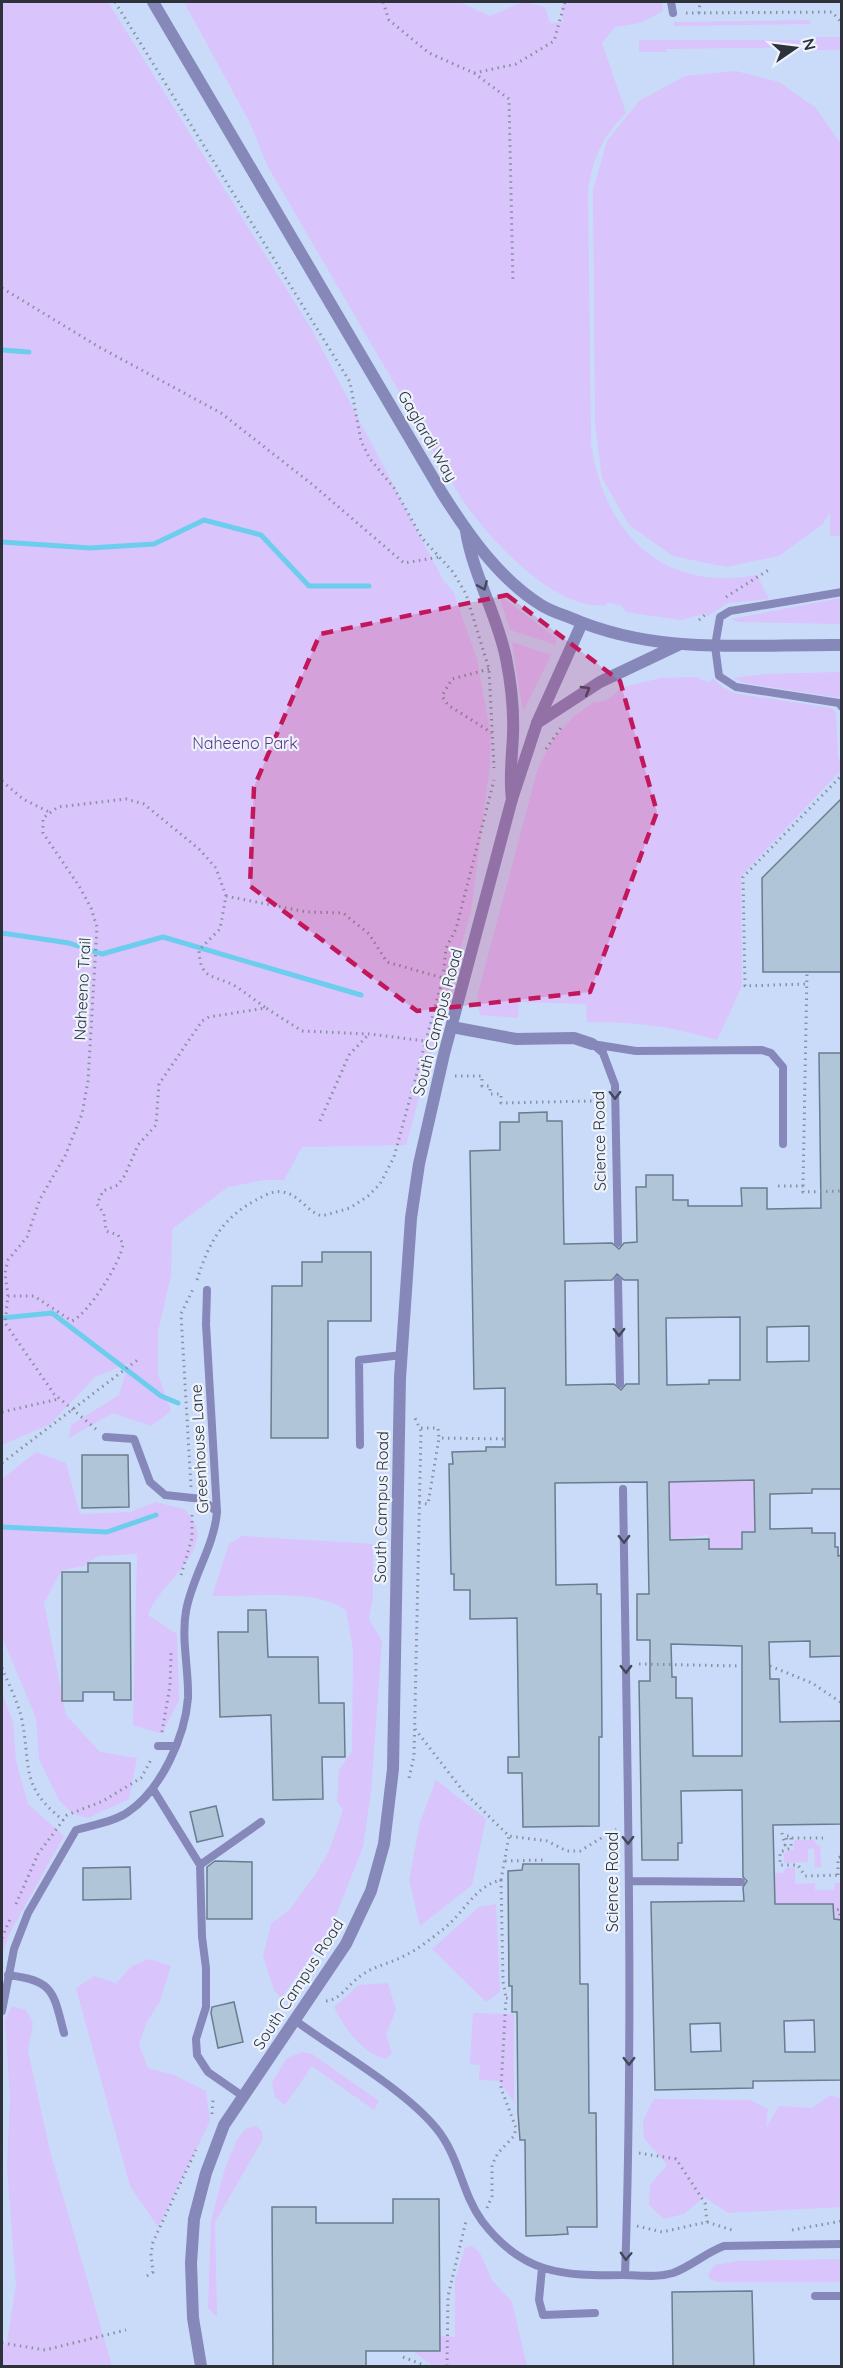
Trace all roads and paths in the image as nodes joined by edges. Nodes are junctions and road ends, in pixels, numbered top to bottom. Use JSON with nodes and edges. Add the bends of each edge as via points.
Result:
{"nodes":[{"id":1,"x":115,"y":2,"type":"edge"},
{"id":2,"x":153,"y":2,"type":"edge"},
{"id":3,"x":383,"y":2,"type":"edge"},
{"id":4,"x":565,"y":2,"type":"edge"},
{"id":5,"x":671,"y":2,"type":"edge"},
{"id":6,"x":700,"y":2,"type":"edge"},
{"id":7,"x":673,"y":13,"type":"joint"},
{"id":8,"x":699,"y":13,"type":"junction"},
{"id":9,"x":842,"y":23,"type":"edge"},
{"id":10,"x":474,"y":73,"type":"junction"},
{"id":11,"x":513,"y":283,"type":"dead end"},
{"id":12,"x":2,"y":288,"type":"edge"},
{"id":13,"x":466,"y":530,"type":"junction"},
{"id":14,"x":439,"y":557,"type":"junction"},
{"id":15,"x":770,"y":569,"type":"dead end"},
{"id":16,"x":842,"y":592,"type":"edge"},
{"id":17,"x":722,"y":601,"type":"dead end"},
{"id":18,"x":714,"y":607,"type":"dead end"},
{"id":19,"x":699,"y":620,"type":"dead end"},
{"id":20,"x":582,"y":623,"type":"junction"},
{"id":21,"x":678,"y":645,"type":"junction"},
{"id":22,"x":842,"y":645,"type":"edge"},
{"id":23,"x":715,"y":646,"type":"junction"},
{"id":24,"x":489,"y":669,"type":"junction"},
{"id":25,"x":842,"y":707,"type":"edge"},
{"id":26,"x":566,"y":722,"type":"dead end"},
{"id":27,"x":537,"y":723,"type":"junction"},
{"id":28,"x":493,"y":734,"type":"junction"},
{"id":29,"x":542,"y":756,"type":"dead end"},
{"id":30,"x":842,"y":775,"type":"edge"},
{"id":31,"x":495,"y":778,"type":"junction"},
{"id":32,"x":2,"y":781,"type":"edge"},
{"id":33,"x":513,"y":799,"type":"junction"},
{"id":34,"x":49,"y":812,"type":"junction"},
{"id":35,"x":226,"y":896,"type":"junction"},
{"id":36,"x":807,"y":972,"type":"dead end"},
{"id":37,"x":443,"y":978,"type":"junction"},
{"id":38,"x":805,"y":984,"type":"junction"},
{"id":39,"x":266,"y":1008,"type":"junction"},
{"id":40,"x":452,"y":1027,"type":"junction"},
{"id":41,"x":369,"y":1034,"type":"junction"},
{"id":42,"x":425,"y":1041,"type":"junction"},
{"id":43,"x":592,"y":1044,"type":"junction"},
{"id":44,"x":453,"y":1076,"type":"dead end"},
{"id":45,"x":593,"y":1101,"type":"dead end"},
{"id":46,"x":320,"y":1121,"type":"dead end"},
{"id":47,"x":783,"y":1144,"type":"dead end"},
{"id":48,"x":778,"y":1186,"type":"dead end"},
{"id":49,"x":803,"y":1186,"type":"junction"},
{"id":50,"x":842,"y":1191,"type":"edge"},
{"id":51,"x":618,"y":1243,"type":"dead end"},
{"id":52,"x":618,"y":1280,"type":"dead end"},
{"id":53,"x":207,"y":1290,"type":"dead end"},
{"id":54,"x":8,"y":1296,"type":"junction"},
{"id":55,"x":3,"y":1324,"type":"edge"},
{"id":56,"x":402,"y":1355,"type":"junction"},
{"id":57,"x":140,"y":1358,"type":"dead end"},
{"id":58,"x":620,"y":1384,"type":"dead end"},
{"id":59,"x":59,"y":1399,"type":"junction"},
{"id":60,"x":412,"y":1410,"type":"dead end"},
{"id":61,"x":72,"y":1411,"type":"junction"},
{"id":62,"x":2,"y":1412,"type":"edge"},
{"id":63,"x":421,"y":1428,"type":"junction"},
{"id":64,"x":106,"y":1437,"type":"joint"},
{"id":65,"x":439,"y":1438,"type":"junction"},
{"id":66,"x":506,"y":1439,"type":"dead end"},
{"id":67,"x":360,"y":1445,"type":"dead end"},
{"id":68,"x":2,"y":1463,"type":"edge"},
{"id":69,"x":623,"y":1490,"type":"dead end"},
{"id":70,"x":191,"y":1497,"type":"junction"},
{"id":71,"x":419,"y":1503,"type":"junction"},
{"id":72,"x":217,"y":1512,"type":"junction"},
{"id":73,"x":181,"y":1578,"type":"dead end"},
{"id":74,"x":171,"y":1652,"type":"dead end"},
{"id":75,"x":626,"y":1665,"type":"junction"},
{"id":76,"x":742,"y":1666,"type":"dead end"},
{"id":77,"x":770,"y":1666,"type":"dead end"},
{"id":78,"x":2,"y":1668,"type":"edge"},
{"id":79,"x":842,"y":1702,"type":"edge"},
{"id":80,"x":158,"y":1746,"type":"junction"},
{"id":81,"x":175,"y":1746,"type":"junction"},
{"id":82,"x":153,"y":1789,"type":"junction"},
{"id":83,"x":63,"y":1820,"type":"junction"},
{"id":84,"x":261,"y":1822,"type":"dead end"},
{"id":85,"x":628,"y":1822,"type":"junction"},
{"id":86,"x":76,"y":1830,"type":"junction"},
{"id":87,"x":782,"y":1833,"type":"dead end"},
{"id":88,"x":509,"y":1836,"type":"junction"},
{"id":89,"x":790,"y":1838,"type":"junction"},
{"id":90,"x":824,"y":1838,"type":"dead end"},
{"id":91,"x":842,"y":1856,"type":"edge"},
{"id":92,"x":543,"y":1860,"type":"dead end"},
{"id":93,"x":505,"y":1861,"type":"junction"},
{"id":94,"x":200,"y":1865,"type":"junction"},
{"id":95,"x":840,"y":1875,"type":"edge"},
{"id":96,"x":501,"y":1880,"type":"junction"},
{"id":97,"x":629,"y":1881,"type":"junction"},
{"id":98,"x":741,"y":1882,"type":"dead end"},
{"id":99,"x":15,"y":1907,"type":"dead end"},
{"id":100,"x":842,"y":1908,"type":"edge"},
{"id":101,"x":841,"y":1915,"type":"edge"},
{"id":102,"x":10,"y":1917,"type":"dead end"},
{"id":103,"x":835,"y":1918,"type":"dead end"},
{"id":104,"x":2,"y":1938,"type":"edge"},
{"id":105,"x":8,"y":1975,"type":"junction"},
{"id":106,"x":506,"y":1998,"type":"junction"},
{"id":107,"x":512,"y":1999,"type":"dead end"},
{"id":108,"x":322,"y":2001,"type":"dead end"},
{"id":109,"x":2,"y":2011,"type":"edge"},
{"id":110,"x":296,"y":2021,"type":"junction"},
{"id":111,"x":64,"y":2033,"type":"dead end"},
{"id":112,"x":244,"y":2097,"type":"junction"},
{"id":113,"x":629,"y":2152,"type":"junction"},
{"id":114,"x":192,"y":2160,"type":"dead end"},
{"id":115,"x":478,"y":2213,"type":"junction"},
{"id":116,"x":466,"y":2219,"type":"dead end"},
{"id":117,"x":842,"y":2221,"type":"edge"},
{"id":118,"x":706,"y":2222,"type":"junction"},
{"id":119,"x":627,"y":2223,"type":"junction"},
{"id":120,"x":790,"y":2230,"type":"dead end"},
{"id":121,"x":739,"y":2231,"type":"dead end"},
{"id":122,"x":842,"y":2244,"type":"edge"},
{"id":123,"x":542,"y":2268,"type":"junction"},
{"id":124,"x":625,"y":2275,"type":"junction"},
{"id":125,"x":147,"y":2276,"type":"dead end"},
{"id":126,"x":815,"y":2296,"type":"dead end"},
{"id":127,"x":842,"y":2296,"type":"edge"},
{"id":128,"x":595,"y":2313,"type":"dead end"},
{"id":129,"x":126,"y":2330,"type":"dead end"},
{"id":130,"x":2,"y":2343,"type":"edge"},
{"id":131,"x":403,"y":2357,"type":"dead end"},
{"id":132,"x":201,"y":2367,"type":"edge"},
{"id":133,"x":426,"y":2367,"type":"edge"},
{"id":134,"x":447,"y":2367,"type":"edge"}],
"edges":[{"from":1,"to":14,"type":"path","via":[[350,382],[361,441],[370,459]]},
{"from":2,"to":13,"type":"street","name":"Gaglardi Way"},
{"from":3,"to":10,"type":"path","via":[[389,20],[421,46]]},
{"from":4,"to":10,"type":"path","via":[[554,41],[516,64]]},
{"from":5,"to":7,"type":"lane"},
{"from":6,"to":8,"type":"path"},
{"from":7,"to":8,"type":"path"},
{"from":8,"to":9,"type":"path","via":[[832,12]]},
{"from":10,"to":11,"type":"path","via":[[508,99]]},
{"from":12,"to":14,"type":"path","via":[[99,347],[221,413],[404,563]]},
{"from":13,"to":20,"type":"street","name":"Gaglardi Way","via":[[519,588],[542,606]]},
{"from":13,"to":33,"type":"street","one_way":true,"via":[[470,557],[497,621],[506,658],[512,697],[509,778]]},
{"from":14,"to":24,"type":"path","via":[[466,594]]},
{"from":15,"to":17,"type":"path"},
{"from":16,"to":23,"type":"lane","via":[[730,611],[720,617]]},
{"from":18,"to":19,"type":"path"},
{"from":20,"to":21,"type":"street","name":"Gaglardi Way","via":[[603,633]]},
{"from":20,"to":27,"type":"street","name":"South Campus Road"},
{"from":21,"to":23,"type":"street","name":"Gaglardi Way"},
{"from":27,"to":21,"type":"street","one_way":true,"via":[[600,682]]},
{"from":22,"to":23,"type":"street","name":"Gaglardi Way"},
{"from":23,"to":25,"type":"lane","via":[[719,676],[736,687],[839,703]]},
{"from":24,"to":28,"type":"path"},
{"from":24,"to":28,"type":"path","via":[[452,679],[442,696],[448,705]]},
{"from":26,"to":29,"type":"path"},
{"from":27,"to":33,"type":"street","name":"South Campus Road"},
{"from":28,"to":31,"type":"path"},
{"from":30,"to":38,"type":"path","via":[[743,877],[745,986]]},
{"from":31,"to":33,"type":"path"},
{"from":31,"to":37,"type":"path","via":[[456,929],[446,948]]},
{"from":32,"to":34,"type":"path","via":[[23,800]]},
{"from":33,"to":40,"type":"street","name":"South Campus Road"},
{"from":34,"to":35,"type":"path","via":[[58,807],[126,800],[144,804],[200,849],[216,868]]},
{"from":34,"to":54,"type":"path","name":"Naheeno Trail","via":[[43,818],[44,833],[91,908],[97,927],[88,1081],[82,1114],[65,1156],[40,1199],[27,1237],[8,1260]]},
{"from":35,"to":37,"type":"path","via":[[307,912],[343,913],[369,934],[387,962]]},
{"from":35,"to":39,"type":"path","via":[[220,929],[199,950],[199,961],[211,978],[233,985]]},
{"from":36,"to":38,"type":"path"},
{"from":37,"to":42,"type":"path"},
{"from":38,"to":49,"type":"path"},
{"from":39,"to":41,"type":"path","via":[[302,1031]]},
{"from":39,"to":54,"type":"path","via":[[202,1021],[159,1084],[156,1125],[138,1146],[125,1175],[99,1197],[97,1204],[104,1214],[106,1231],[122,1239],[123,1249],[80,1317],[72,1321],[65,1318],[34,1296]]},
{"from":40,"to":43,"type":"street","via":[[516,1039],[574,1038]]},
{"from":40,"to":56,"type":"street","name":"South Campus Road","via":[[412,1207]]},
{"from":41,"to":42,"type":"path"},
{"from":41,"to":46,"type":"path","via":[[349,1055]]},
{"from":42,"to":70,"type":"path","via":[[394,1157],[380,1184],[368,1196],[350,1208],[322,1216],[284,1192],[269,1194],[243,1207],[218,1230],[181,1314]]},
{"from":43,"to":47,"type":"lane","via":[[636,1051],[771,1053],[783,1067]]},
{"from":43,"to":51,"type":"lane","name":"Science Road","one_way":true,"via":[[603,1053],[615,1085]]},
{"from":44,"to":45,"type":"path","via":[[482,1076],[482,1086],[490,1086],[490,1094],[501,1094],[501,1103]]},
{"from":48,"to":49,"type":"path"},
{"from":49,"to":50,"type":"path","via":[[803,1192]]},
{"from":52,"to":58,"type":"lane","one_way":true},
{"from":53,"to":72,"type":"lane","name":"Greenhouse Lane"},
{"from":54,"to":55,"type":"path","name":"Naheeno Trail"},
{"from":55,"to":59,"type":"path"},
{"from":56,"to":67,"type":"lane","via":[[359,1360]]},
{"from":56,"to":110,"type":"street","name":"South Campus Road","via":[[393,1769],[384,1844],[371,1892],[357,1923]]},
{"from":57,"to":61,"type":"path"},
{"from":59,"to":61,"type":"path"},
{"from":59,"to":62,"type":"path"},
{"from":60,"to":63,"type":"path"},
{"from":61,"to":64,"type":"path"},
{"from":61,"to":68,"type":"path"},
{"from":63,"to":65,"type":"path","via":[[438,1428]]},
{"from":63,"to":71,"type":"path"},
{"from":64,"to":70,"type":"lane","via":[[134,1439],[150,1482],[165,1495]]},
{"from":65,"to":66,"type":"path"},
{"from":65,"to":71,"type":"path","via":[[428,1504]]},
{"from":69,"to":75,"type":"lane","name":"Science Road","one_way":true},
{"from":70,"to":72,"type":"lane","via":[[202,1498]]},
{"from":70,"to":73,"type":"path","via":[[192,1538]]},
{"from":71,"to":88,"type":"path","via":[[415,1729],[463,1791]]},
{"from":72,"to":81,"type":"lane","name":"Greenhouse Lane","via":[[186,1614],[188,1700]]},
{"from":74,"to":80,"type":"path","via":[[170,1686]]},
{"from":75,"to":76,"type":"path"},
{"from":75,"to":85,"type":"lane","name":"Science Road","one_way":true},
{"from":77,"to":79,"type":"path","via":[[812,1683]]},
{"from":78,"to":83,"type":"path","via":[[21,1715],[27,1768],[42,1804]]},
{"from":80,"to":81,"type":"lane"},
{"from":80,"to":83,"type":"path","via":[[141,1778]]},
{"from":81,"to":82,"type":"lane","name":"Greenhouse Lane","via":[[168,1767]]},
{"from":82,"to":86,"type":"lane","name":"Greenhouse Lane","via":[[127,1813]]},
{"from":82,"to":94,"type":"lane"},
{"from":83,"to":86,"type":"path"},
{"from":83,"to":99,"type":"path","via":[[38,1854]]},
{"from":84,"to":94,"type":"lane"},
{"from":85,"to":88,"type":"path","via":[[580,1851]]},
{"from":85,"to":97,"type":"lane","name":"Science Road","one_way":true},
{"from":86,"to":105,"type":"lane","via":[[28,1912]]},
{"from":87,"to":89,"type":"path","via":[[783,1844],[787,1844],[787,1836]]},
{"from":88,"to":93,"type":"path"},
{"from":89,"to":90,"type":"path"},
{"from":89,"to":95,"type":"path","via":[[791,1848],[780,1852],[780,1865],[798,1865],[805,1876]]},
{"from":91,"to":95,"type":"path","via":[[838,1858]]},
{"from":92,"to":93,"type":"path"},
{"from":93,"to":96,"type":"path"},
{"from":94,"to":112,"type":"lane","via":[[206,2007],[196,2039],[196,2055],[208,2072]]},
{"from":96,"to":106,"type":"path"},
{"from":96,"to":108,"type":"path","via":[[491,1882],[473,1897],[444,1929],[404,1956],[358,1977],[331,2001]]},
{"from":97,"to":98,"type":"lane"},
{"from":97,"to":113,"type":"lane","name":"Science Road","one_way":true},
{"from":100,"to":101,"type":"path","via":[[837,1910]]},
{"from":101,"to":103,"type":"path"},
{"from":102,"to":104,"type":"path"},
{"from":105,"to":109,"type":"lane"},
{"from":105,"to":111,"type":"lane","via":[[32,1978],[51,1991]]},
{"from":106,"to":107,"type":"path"},
{"from":106,"to":115,"type":"path","via":[[501,2088],[516,2128],[492,2165],[491,2205]]},
{"from":110,"to":112,"type":"street","name":"South Campus Road"},
{"from":110,"to":115,"type":"lane","via":[[424,2115],[453,2151]]},
{"from":112,"to":132,"type":"street","name":"South Campus Road","via":[[224,2125],[194,2219],[193,2318]]},
{"from":113,"to":118,"type":"path","via":[[676,2159],[705,2203]]},
{"from":113,"to":119,"type":"lane","name":"Science Road"},
{"from":114,"to":125,"type":"path","via":[[153,2242],[153,2272]]},
{"from":115,"to":123,"type":"lane","via":[[508,2250]]},
{"from":116,"to":134,"type":"path","via":[[448,2296]]},
{"from":117,"to":120,"type":"path"},
{"from":118,"to":119,"type":"path","via":[[662,2232]]},
{"from":118,"to":121,"type":"path"},
{"from":119,"to":124,"type":"lane","name":"Science Road","one_way":true},
{"from":122,"to":124,"type":"lane","via":[[724,2246],[670,2274]]},
{"from":123,"to":124,"type":"lane","via":[[573,2276]]},
{"from":123,"to":128,"type":"lane","via":[[539,2300],[543,2315]]},
{"from":126,"to":127,"type":"lane"},
{"from":129,"to":130,"type":"path","via":[[45,2350]]},
{"from":131,"to":133,"type":"path"}]}
